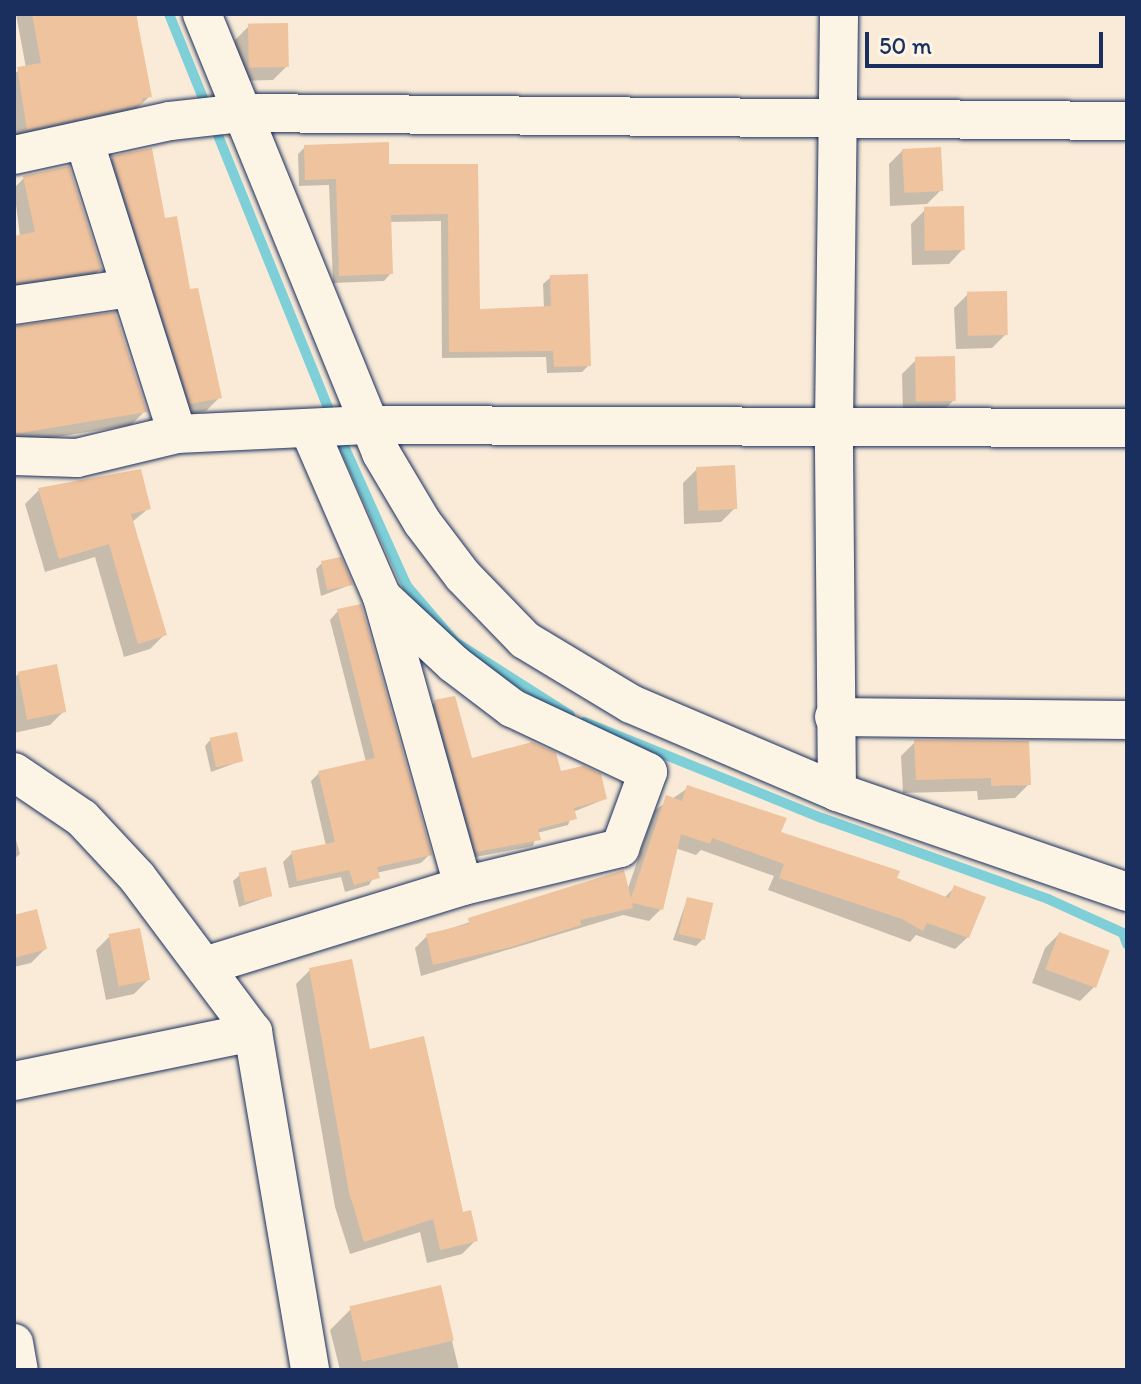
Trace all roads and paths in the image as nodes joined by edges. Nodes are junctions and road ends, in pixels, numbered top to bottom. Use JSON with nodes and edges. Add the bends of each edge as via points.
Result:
{"nodes":[{"id":1,"x":202,"y":14,"type":"edge"},
{"id":2,"x":839,"y":14,"type":"edge"},
{"id":3,"x":238,"y":114,"type":"junction"},
{"id":4,"x":837,"y":118,"type":"junction"},
{"id":5,"x":1127,"y":121,"type":"edge"},
{"id":6,"x":84,"y":140,"type":"junction"},
{"id":7,"x":14,"y":155,"type":"edge"},
{"id":8,"x":131,"y":288,"type":"junction"},
{"id":9,"x":14,"y":305,"type":"edge"},
{"id":10,"x":362,"y":425,"type":"junction"},
{"id":11,"x":834,"y":425,"type":"junction"},
{"id":12,"x":1127,"y":428,"type":"edge"},
{"id":13,"x":312,"y":429,"type":"junction"},
{"id":14,"x":177,"y":434,"type":"junction"},
{"id":15,"x":14,"y":456,"type":"edge"},
{"id":16,"x":382,"y":597,"type":"junction"},
{"id":17,"x":834,"y":717,"type":"junction"},
{"id":18,"x":1127,"y":720,"type":"edge"},
{"id":19,"x":14,"y":772,"type":"edge"},
{"id":20,"x":837,"y":792,"type":"junction"},
{"id":21,"x":463,"y":886,"type":"junction"},
{"id":22,"x":1127,"y":892,"type":"edge"},
{"id":23,"x":208,"y":965,"type":"junction"},
{"id":24,"x":253,"y":1032,"type":"junction"},
{"id":25,"x":14,"y":1081,"type":"edge"},
{"id":26,"x":14,"y":1343,"type":"edge"},
{"id":27,"x":19,"y":1370,"type":"edge"},
{"id":28,"x":310,"y":1370,"type":"edge"}],
"edges":[{"from":1,"to":3,"type":"street"},
{"from":2,"to":4,"type":"street"},
{"from":3,"to":4,"type":"street"},
{"from":3,"to":6,"type":"street"},
{"from":3,"to":10,"type":"street"},
{"from":4,"to":5,"type":"street"},
{"from":4,"to":11,"type":"street"},
{"from":6,"to":7,"type":"street"},
{"from":6,"to":8,"type":"street"},
{"from":8,"to":9,"type":"street"},
{"from":8,"to":14,"type":"street"},
{"from":10,"to":11,"type":"street"},
{"from":10,"to":13,"type":"street"},
{"from":10,"to":20,"type":"street","via":[[422,522],[463,576],[525,640],[631,704]]},
{"from":11,"to":12,"type":"street"},
{"from":11,"to":17,"type":"street"},
{"from":13,"to":14,"type":"street"},
{"from":13,"to":16,"type":"street"},
{"from":14,"to":15,"type":"street","via":[[77,458]]},
{"from":16,"to":21,"type":"street"},
{"from":16,"to":21,"type":"street","via":[[512,708],[648,772],[620,848]]},
{"from":17,"to":18,"type":"street"},
{"from":17,"to":20,"type":"street"},
{"from":19,"to":23,"type":"street","via":[[82,818]]},
{"from":20,"to":22,"type":"street"},
{"from":21,"to":23,"type":"street"},
{"from":23,"to":24,"type":"street"},
{"from":24,"to":25,"type":"street"},
{"from":24,"to":28,"type":"street"},
{"from":26,"to":27,"type":"street"}]}
